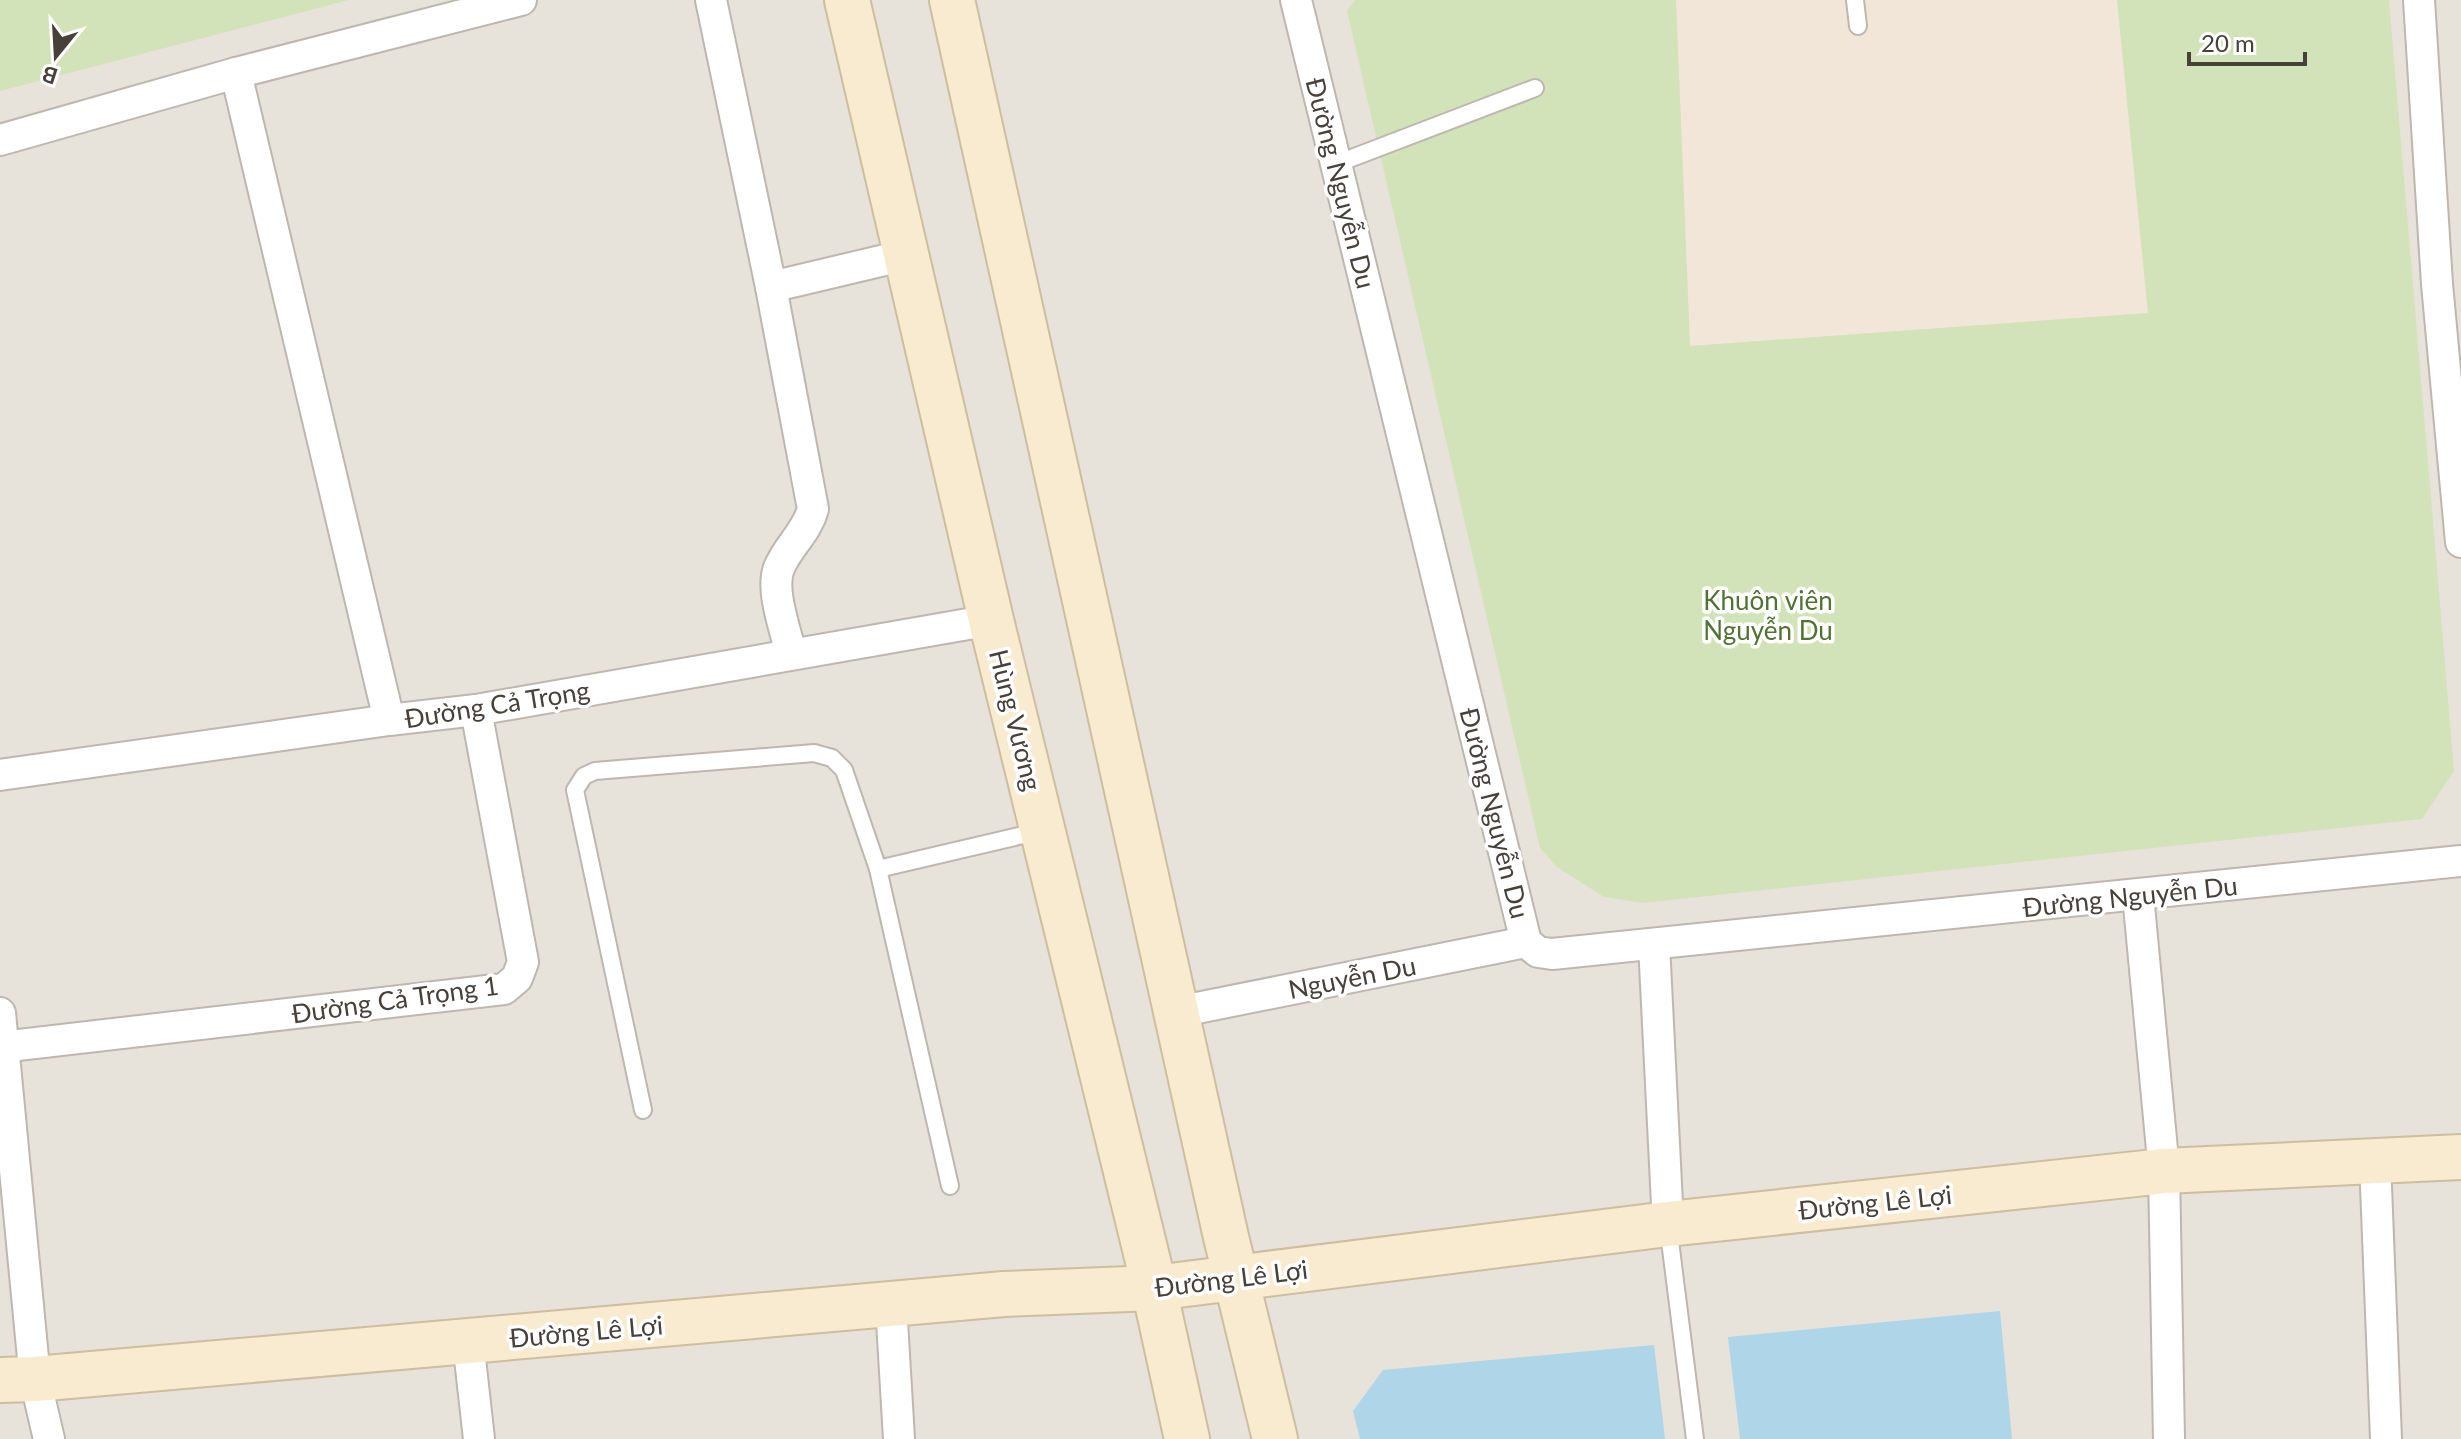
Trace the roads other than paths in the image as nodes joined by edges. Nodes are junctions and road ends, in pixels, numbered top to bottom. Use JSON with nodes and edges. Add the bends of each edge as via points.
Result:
{"nodes":[{"id":1,"x":521,"y":0,"type":"edge"},
{"id":2,"x":711,"y":0,"type":"edge"},
{"id":3,"x":847,"y":0,"type":"edge"},
{"id":4,"x":952,"y":0,"type":"edge"},
{"id":5,"x":1296,"y":0,"type":"edge"},
{"id":6,"x":1855,"y":0,"type":"edge"},
{"id":7,"x":2419,"y":0,"type":"edge"},
{"id":8,"x":1858,"y":26,"type":"dead end"},
{"id":9,"x":236,"y":73,"type":"junction"},
{"id":10,"x":1535,"y":88,"type":"dead end"},
{"id":11,"x":0,"y":140,"type":"edge"},
{"id":12,"x":1336,"y":164,"type":"junction"},
{"id":13,"x":906,"y":255,"type":"junction"},
{"id":14,"x":771,"y":287,"type":"junction"},
{"id":15,"x":2461,"y":542,"type":"edge"},
{"id":16,"x":991,"y":620,"type":"junction"},
{"id":17,"x":791,"y":654,"type":"junction"},
{"id":18,"x":476,"y":710,"type":"junction"},
{"id":19,"x":389,"y":720,"type":"junction"},
{"id":20,"x":0,"y":775,"type":"edge"},
{"id":21,"x":1043,"y":831,"type":"junction"},
{"id":22,"x":2461,"y":861,"type":"edge"},
{"id":23,"x":878,"y":869,"type":"junction"},
{"id":24,"x":2138,"y":895,"type":"junction"},
{"id":25,"x":1526,"y":942,"type":"junction"},
{"id":26,"x":1654,"y":944,"type":"junction"},
{"id":27,"x":1177,"y":1012,"type":"junction"},
{"id":28,"x":0,"y":1013,"type":"edge"},
{"id":29,"x":2,"y":1047,"type":"edge"},
{"id":30,"x":643,"y":1110,"type":"dead end"},
{"id":31,"x":2461,"y":1157,"type":"edge"},
{"id":32,"x":2375,"y":1161,"type":"junction"},
{"id":33,"x":2164,"y":1171,"type":"junction"},
{"id":34,"x":950,"y":1186,"type":"dead end"},
{"id":35,"x":1668,"y":1224,"type":"junction"},
{"id":36,"x":1236,"y":1278,"type":"junction"},
{"id":37,"x":1154,"y":1288,"type":"junction"},
{"id":38,"x":891,"y":1304,"type":"junction"},
{"id":39,"x":468,"y":1341,"type":"junction"},
{"id":40,"x":18,"y":1380,"type":"edge"},
{"id":41,"x":49,"y":1439,"type":"edge"},
{"id":42,"x":479,"y":1439,"type":"edge"},
{"id":43,"x":899,"y":1439,"type":"edge"},
{"id":44,"x":1187,"y":1439,"type":"edge"},
{"id":45,"x":1275,"y":1439,"type":"edge"},
{"id":46,"x":1695,"y":1439,"type":"edge"},
{"id":47,"x":2169,"y":1439,"type":"edge"},
{"id":48,"x":2386,"y":1439,"type":"edge"}],
"edges":[{"from":1,"to":9,"type":"street"},
{"from":2,"to":14,"type":"street"},
{"from":3,"to":13,"type":"main road","name":"Hùng Vương"},
{"from":4,"to":27,"type":"main road"},
{"from":5,"to":12,"type":"street","name":"Đường Nguyễn Du"},
{"from":6,"to":8,"type":"lane"},
{"from":7,"to":15,"type":"street"},
{"from":9,"to":11,"type":"street"},
{"from":9,"to":19,"type":"street"},
{"from":10,"to":12,"type":"lane"},
{"from":12,"to":25,"type":"street","name":"Đường Nguyễn Du"},
{"from":13,"to":14,"type":"street"},
{"from":13,"to":16,"type":"main road","name":"Hùng Vương"},
{"from":14,"to":17,"type":"street","via":[[813,509],[775,583]]},
{"from":16,"to":17,"type":"street","name":"Đường Cả Trọng"},
{"from":16,"to":21,"type":"main road","name":"Hùng Vương"},
{"from":17,"to":18,"type":"street","name":"Đường Cả Trọng"},
{"from":18,"to":19,"type":"street","name":"Đường Cả Trọng"},
{"from":18,"to":29,"type":"street","name":"Đường Cả Trọng 1","via":[[523,962],[517,978],[504,989]]},
{"from":19,"to":20,"type":"street","name":"Đường Cả Trọng"},
{"from":21,"to":23,"type":"lane"},
{"from":21,"to":37,"type":"main road","name":"Hùng Vương"},
{"from":22,"to":24,"type":"street","name":"Đường Nguyễn Du"},
{"from":23,"to":30,"type":"lane","via":[[844,770],[832,758],[814,753],[584,776],[575,790]]},
{"from":23,"to":34,"type":"lane"},
{"from":24,"to":26,"type":"street","name":"Đường Nguyễn Du"},
{"from":24,"to":33,"type":"street"},
{"from":25,"to":26,"type":"street","name":"Đường Nguyễn Du","via":[[1538,952],[1552,954]]},
{"from":25,"to":27,"type":"street","name":"Nguyễn Du"},
{"from":26,"to":35,"type":"street"},
{"from":27,"to":36,"type":"main road"},
{"from":28,"to":29,"type":"street"},
{"from":29,"to":40,"type":"street"},
{"from":31,"to":32,"type":"main road","name":"Đường Lê Lợi"},
{"from":32,"to":33,"type":"main road","name":"Đường Lê Lợi"},
{"from":32,"to":48,"type":"street"},
{"from":33,"to":35,"type":"main road","name":"Đường Lê Lợi"},
{"from":33,"to":47,"type":"street"},
{"from":35,"to":36,"type":"main road","name":"Đường Lê Lợi"},
{"from":35,"to":46,"type":"lane"},
{"from":36,"to":37,"type":"main road","name":"Đường Lê Lợi"},
{"from":36,"to":45,"type":"main road"},
{"from":37,"to":38,"type":"main road","name":"Đường Lê Lợi"},
{"from":37,"to":44,"type":"main road","name":"Hùng Vương"},
{"from":38,"to":39,"type":"main road","name":"Đường Lê Lợi"},
{"from":38,"to":43,"type":"street"},
{"from":39,"to":40,"type":"main road","name":"Đường Lê Lợi"},
{"from":39,"to":42,"type":"street"},
{"from":40,"to":41,"type":"street"}]}
